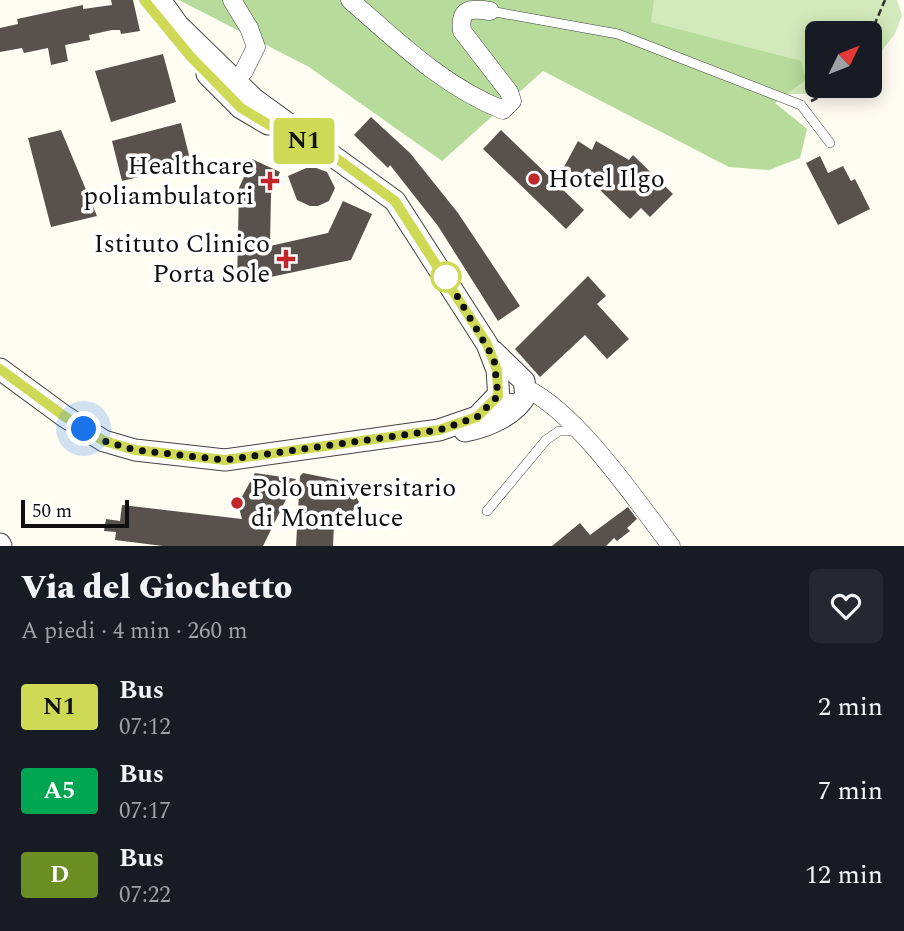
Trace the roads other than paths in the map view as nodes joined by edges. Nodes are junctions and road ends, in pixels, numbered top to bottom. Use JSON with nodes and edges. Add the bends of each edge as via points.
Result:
{"nodes":[{"id":1,"x":144,"y":0,"type":"edge"},
{"id":2,"x":160,"y":0,"type":"edge"},
{"id":3,"x":232,"y":0,"type":"edge"},
{"id":4,"x":350,"y":0,"type":"edge"},
{"id":5,"x":490,"y":11,"type":"joint"},
{"id":6,"x":234,"y":82,"type":"junction"},
{"id":7,"x":830,"y":142,"type":"dead end"},
{"id":8,"x":321,"y":147,"type":"junction"},
{"id":9,"x":0,"y":369,"type":"edge"},
{"id":10,"x":511,"y":389,"type":"junction"},
{"id":11,"x":579,"y":431,"type":"junction"},
{"id":12,"x":487,"y":511,"type":"dead end"},
{"id":13,"x":671,"y":546,"type":"edge"}],
"edges":[{"from":1,"to":8,"type":"street","via":[[241,108]]},
{"from":2,"to":6,"type":"street"},
{"from":3,"to":6,"type":"street","via":[[256,47]]},
{"from":4,"to":5,"type":"street","via":[[414,56],[475,99],[503,110],[512,101],[509,92],[462,31],[464,12],[472,8]]},
{"from":5,"to":7,"type":"lane","via":[[618,34],[801,105]]},
{"from":6,"to":8,"type":"street"},
{"from":8,"to":10,"type":"street","via":[[395,201]]},
{"from":9,"to":10,"type":"street","via":[[104,441],[135,450],[225,460],[439,430],[477,417]]},
{"from":10,"to":11,"type":"street","via":[[542,396]]},
{"from":11,"to":12,"type":"lane","via":[[559,431],[546,440]]},
{"from":11,"to":13,"type":"street"}]}
